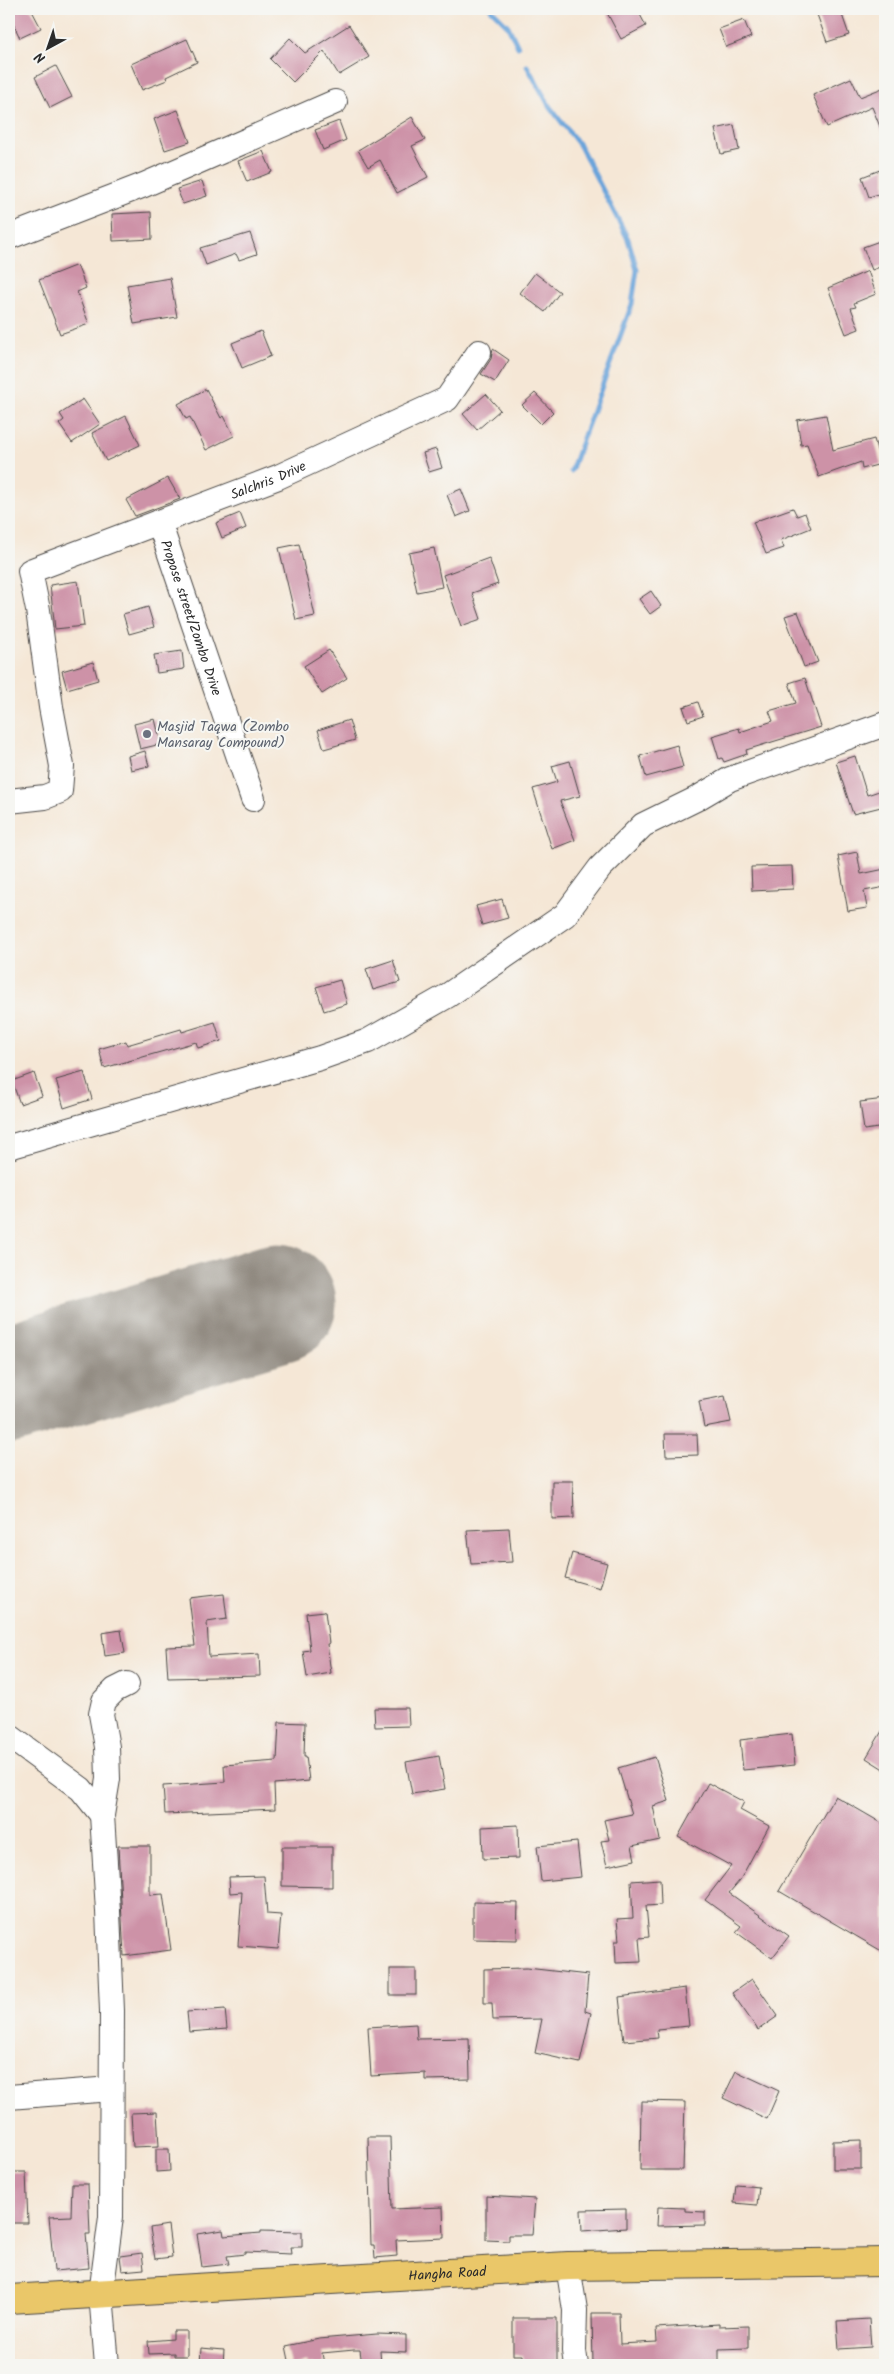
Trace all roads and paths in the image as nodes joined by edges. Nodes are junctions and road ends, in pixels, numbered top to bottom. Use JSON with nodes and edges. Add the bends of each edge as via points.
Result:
{"nodes":[{"id":1,"x":335,"y":102,"type":"dead end"},
{"id":2,"x":9,"y":238,"type":"edge"},
{"id":3,"x":479,"y":352,"type":"dead end"},
{"id":4,"x":159,"y":522,"type":"junction"},
{"id":5,"x":885,"y":724,"type":"edge"},
{"id":6,"x":253,"y":799,"type":"dead end"},
{"id":7,"x":9,"y":801,"type":"edge"},
{"id":8,"x":9,"y":1147,"type":"edge"},
{"id":9,"x":127,"y":1684,"type":"dead end"},
{"id":10,"x":9,"y":1736,"type":"edge"},
{"id":11,"x":102,"y":1815,"type":"junction"},
{"id":12,"x":111,"y":2089,"type":"junction"},
{"id":13,"x":9,"y":2097,"type":"edge"},
{"id":14,"x":885,"y":2262,"type":"edge"},
{"id":15,"x":568,"y":2266,"type":"junction"},
{"id":16,"x":102,"y":2294,"type":"junction"},
{"id":17,"x":9,"y":2299,"type":"edge"},
{"id":18,"x":107,"y":2365,"type":"edge"},
{"id":19,"x":576,"y":2365,"type":"edge"}],
"edges":[{"from":1,"to":2,"type":"street"},
{"from":3,"to":4,"type":"street","name":"Salchris Drive","via":[[447,399],[278,477]]},
{"from":4,"to":6,"type":"street","name":"Propose street/Zombo Drive"},
{"from":4,"to":7,"type":"street","name":"Salchris Drive","via":[[30,571],[62,766],[60,791],[45,797]]},
{"from":5,"to":8,"type":"street","via":[[730,779],[643,825],[600,868],[565,915],[454,991],[368,1041],[320,1058]]},
{"from":9,"to":11,"type":"street","via":[[115,1690],[104,1702],[101,1714],[108,1778]]},
{"from":10,"to":11,"type":"street","via":[[81,1789]]},
{"from":11,"to":12,"type":"street","via":[[111,2002]]},
{"from":12,"to":13,"type":"street"},
{"from":12,"to":16,"type":"street","via":[[111,2218]]},
{"from":14,"to":15,"type":"highway","name":"Hangha Road"},
{"from":15,"to":16,"type":"highway","name":"Hangha Road"},
{"from":15,"to":19,"type":"street"},
{"from":16,"to":17,"type":"highway","name":"Hangha Road"},
{"from":16,"to":18,"type":"street"}]}
